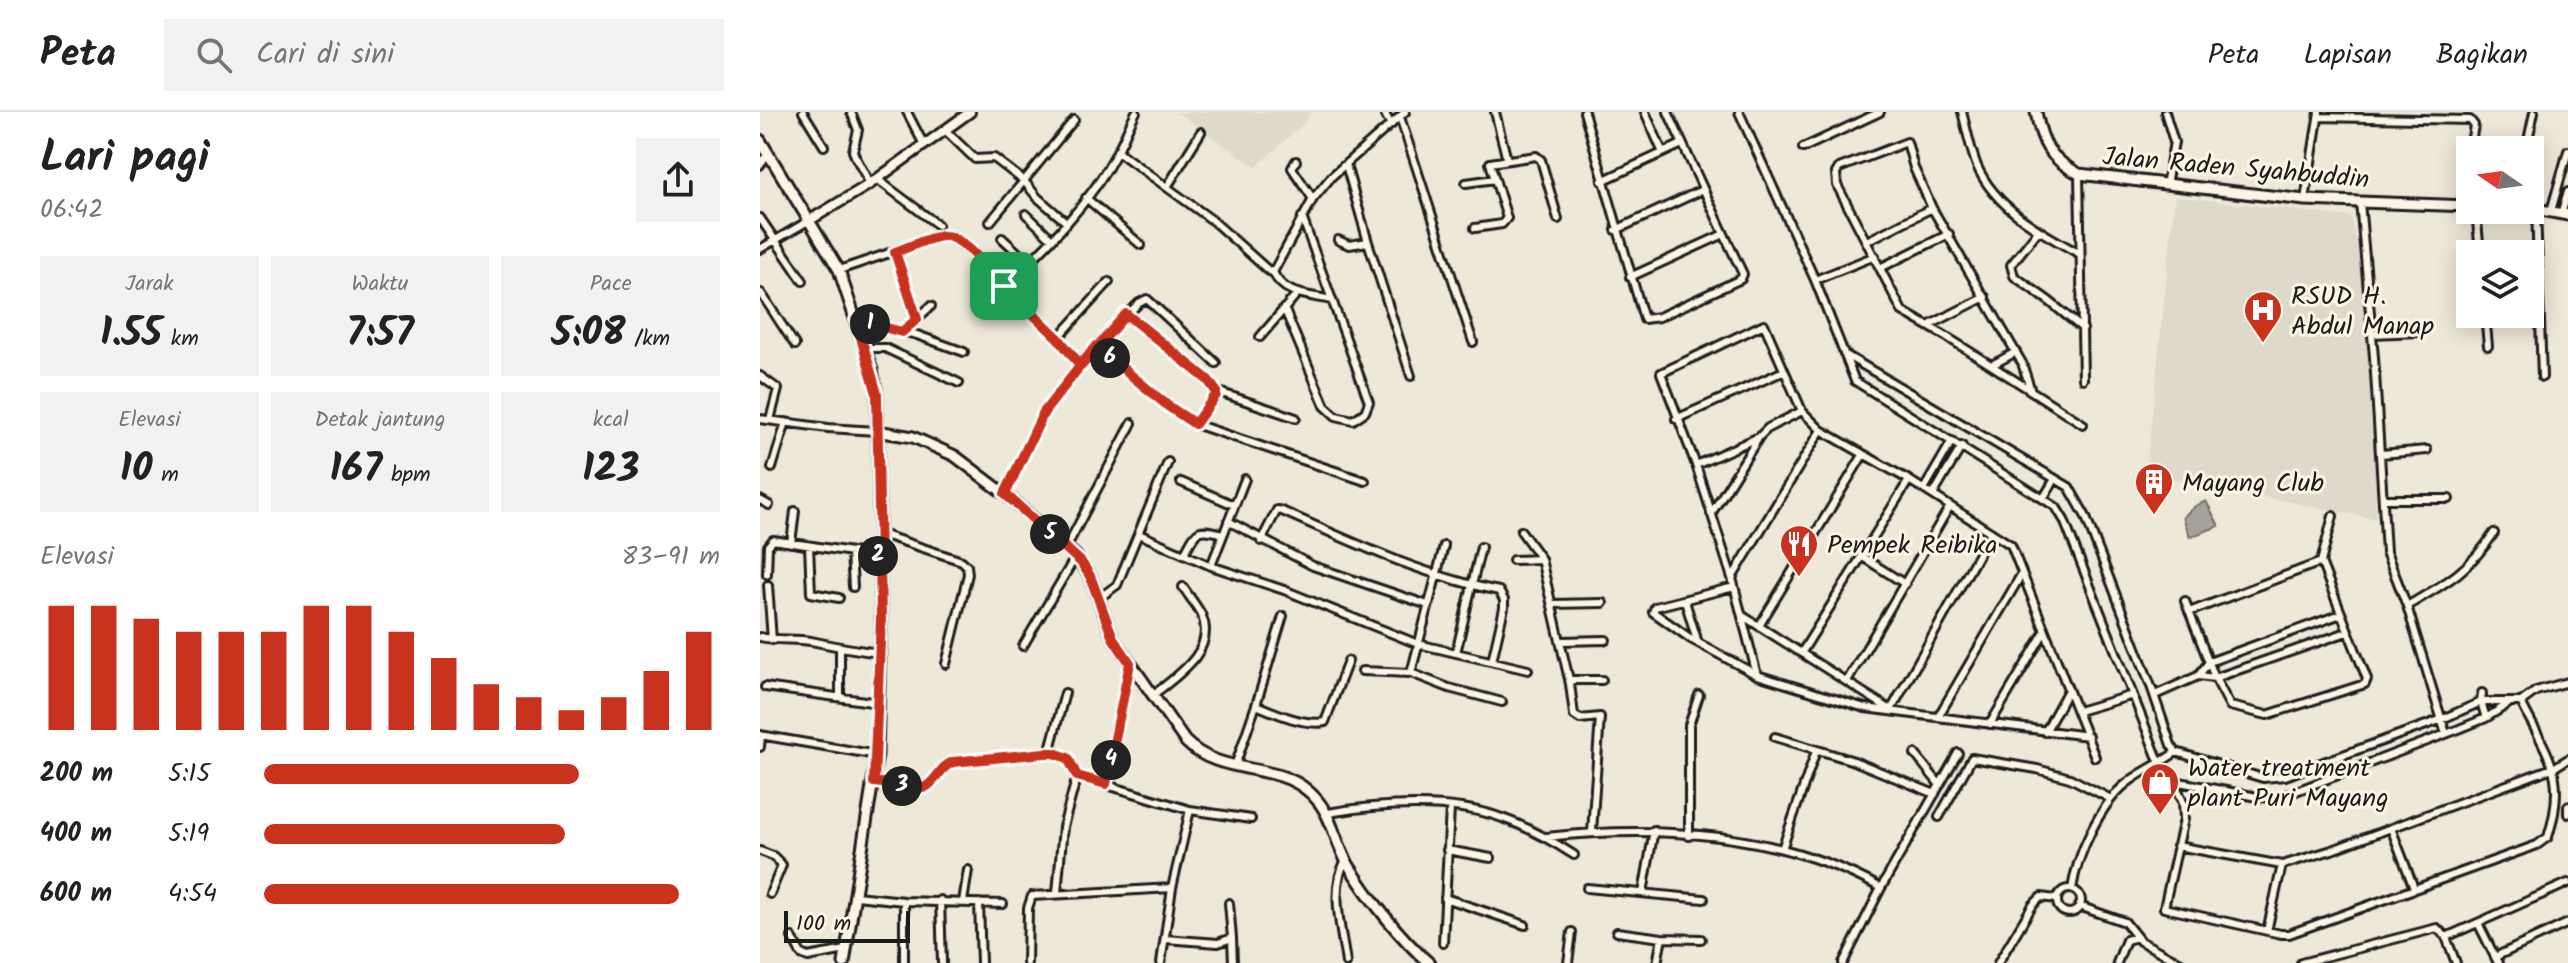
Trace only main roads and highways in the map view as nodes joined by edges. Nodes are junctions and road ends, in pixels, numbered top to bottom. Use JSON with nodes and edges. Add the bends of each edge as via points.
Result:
{"nodes":[{"id":1,"x":2036,"y":112,"type":"edge"},
{"id":2,"x":760,"y":140,"type":"edge"},
{"id":3,"x":2456,"y":206,"type":"edge"},
{"id":4,"x":877,"y":431,"type":"junction"},
{"id":5,"x":844,"y":963,"type":"edge"},
{"id":6,"x":1429,"y":963,"type":"edge"}],
"edges":[{"from":1,"to":3,"type":"main road","name":"Jalan Raden Syahbuddin","via":[[2047,149],[2079,174],[2305,200]]},
{"from":2,"to":4,"type":"main road","via":[[839,270],[877,394]]},
{"from":4,"to":5,"type":"main road","via":[[877,755]]},
{"from":4,"to":6,"type":"main road","via":[[934,445],[1005,494],[1076,556],[1090,576],[1113,638],[1174,728],[1210,759],[1293,780],[1317,799],[1361,884]]}]}
